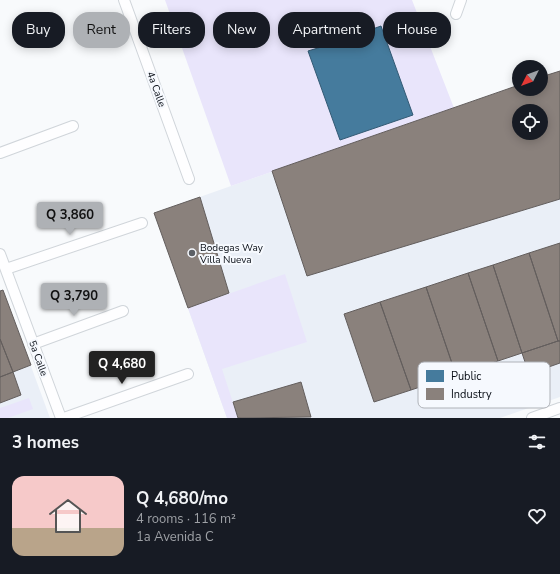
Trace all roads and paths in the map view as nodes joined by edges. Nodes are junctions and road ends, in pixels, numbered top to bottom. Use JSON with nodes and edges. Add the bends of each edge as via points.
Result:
{"nodes":[{"id":1,"x":124,"y":0,"type":"edge"},
{"id":2,"x":461,"y":0,"type":"edge"},
{"id":3,"x":456,"y":14,"type":"dead end"},
{"id":4,"x":73,"y":126,"type":"dead end"},
{"id":5,"x":0,"y":152,"type":"edge"},
{"id":6,"x":189,"y":179,"type":"dead end"},
{"id":7,"x":142,"y":222,"type":"dead end"},
{"id":8,"x":0,"y":254,"type":"edge"},
{"id":9,"x":6,"y":269,"type":"junction"},
{"id":10,"x":123,"y":311,"type":"dead end"},
{"id":11,"x":33,"y":344,"type":"junction"},
{"id":12,"x":188,"y":374,"type":"dead end"},
{"id":13,"x":560,"y":408,"type":"edge"},
{"id":14,"x":62,"y":418,"type":"edge"},
{"id":15,"x":532,"y":418,"type":"edge"}],
"edges":[{"from":1,"to":6,"type":"street","name":"4a Calle"},
{"from":2,"to":3,"type":"street"},
{"from":4,"to":5,"type":"street"},
{"from":7,"to":9,"type":"street"},
{"from":8,"to":9,"type":"street","name":"5a Calle"},
{"from":9,"to":11,"type":"street","name":"5a Calle"},
{"from":10,"to":11,"type":"street"},
{"from":11,"to":14,"type":"street","name":"5a Calle"},
{"from":12,"to":14,"type":"street"},
{"from":13,"to":15,"type":"street"}]}
